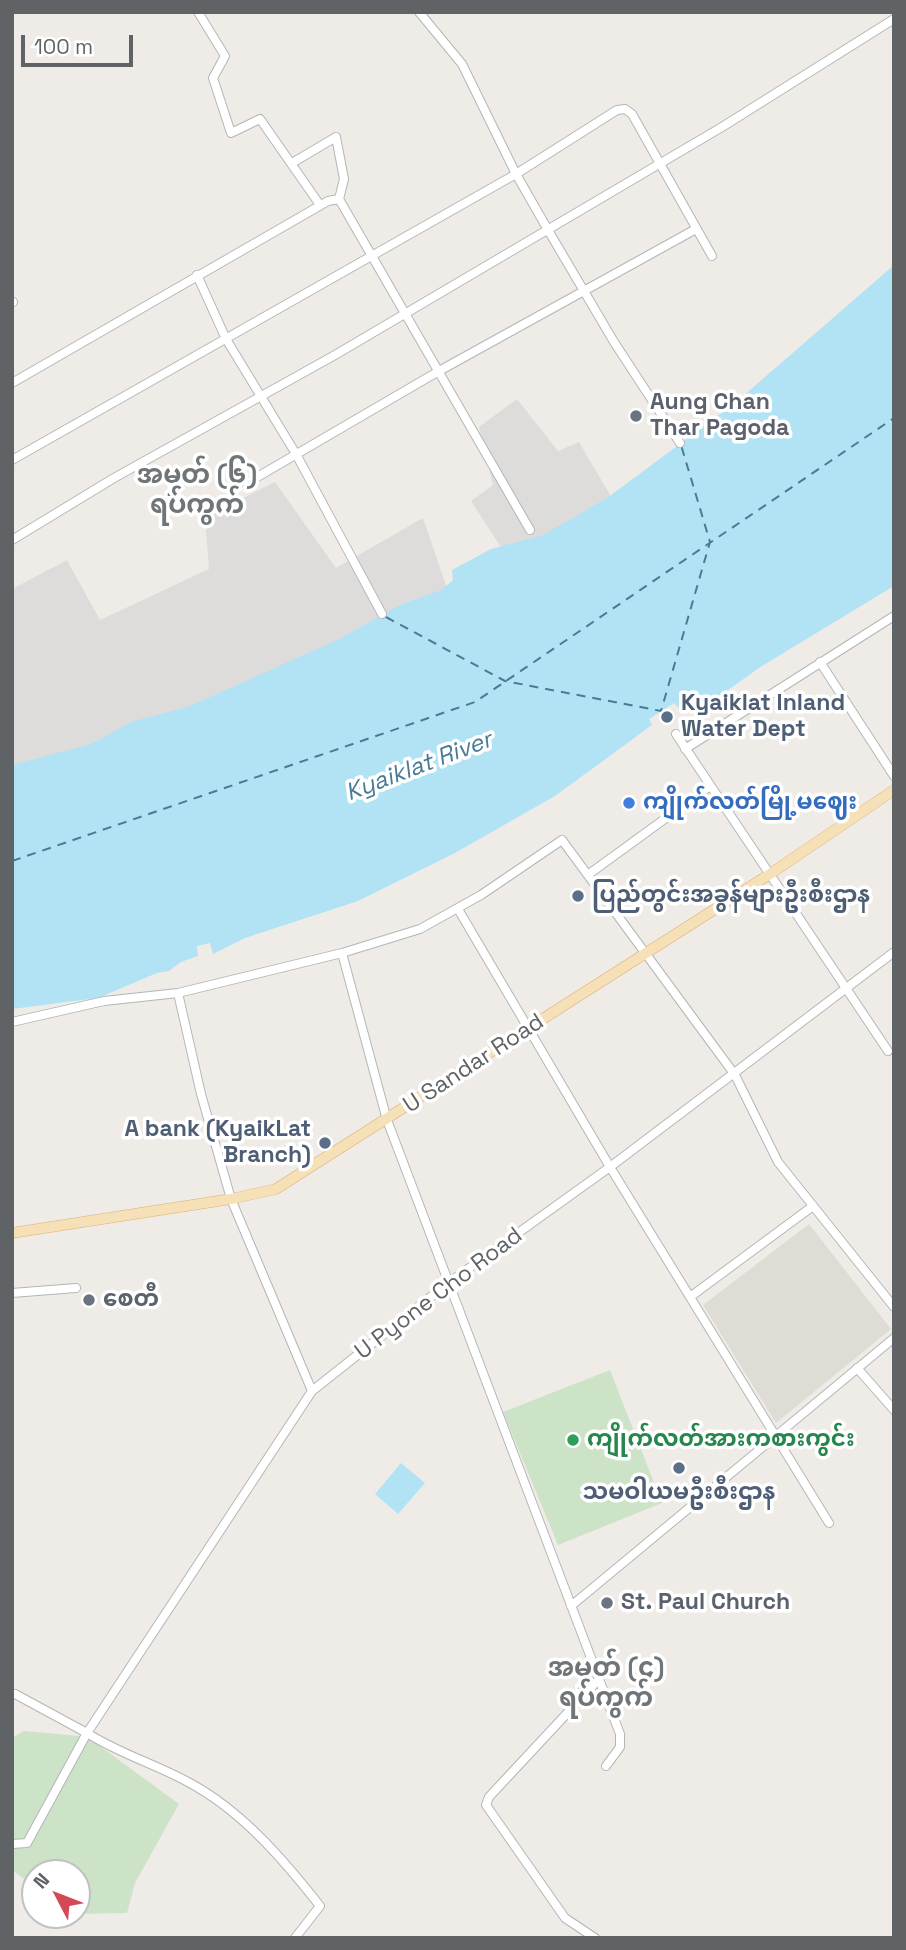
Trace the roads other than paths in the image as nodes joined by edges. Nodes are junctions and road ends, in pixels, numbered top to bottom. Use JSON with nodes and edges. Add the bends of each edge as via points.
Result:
{"nodes":[{"id":1,"x":198,"y":12,"type":"edge"},
{"id":2,"x":419,"y":12,"type":"edge"},
{"id":3,"x":894,"y":19,"type":"edge"},
{"id":4,"x":292,"y":163,"type":"junction"},
{"id":5,"x":660,"y":163,"type":"junction"},
{"id":6,"x":516,"y":174,"type":"junction"},
{"id":7,"x":340,"y":199,"type":"junction"},
{"id":8,"x":320,"y":205,"type":"junction"},
{"id":9,"x":696,"y":229,"type":"junction"},
{"id":10,"x":548,"y":230,"type":"junction"},
{"id":11,"x":372,"y":256,"type":"junction"},
{"id":12,"x":712,"y":256,"type":"dead end"},
{"id":13,"x":197,"y":275,"type":"junction"},
{"id":14,"x":584,"y":291,"type":"junction"},
{"id":15,"x":406,"y":313,"type":"junction"},
{"id":16,"x":226,"y":339,"type":"junction"},
{"id":17,"x":439,"y":371,"type":"junction"},
{"id":18,"x":12,"y":383,"type":"edge"},
{"id":19,"x":261,"y":398,"type":"junction"},
{"id":20,"x":680,"y":443,"type":"dead end"},
{"id":21,"x":296,"y":454,"type":"junction"},
{"id":22,"x":12,"y":460,"type":"edge"},
{"id":23,"x":247,"y":483,"type":"dead end"},
{"id":24,"x":530,"y":530,"type":"dead end"},
{"id":25,"x":12,"y":540,"type":"edge"},
{"id":26,"x":382,"y":614,"type":"dead end"},
{"id":27,"x":894,"y":616,"type":"edge"},
{"id":28,"x":820,"y":662,"type":"junction"},
{"id":29,"x":676,"y":734,"type":"dead end"},
{"id":30,"x":685,"y":749,"type":"junction"},
{"id":31,"x":894,"y":776,"type":"edge"},
{"id":32,"x":710,"y":786,"type":"junction"},
{"id":33,"x":894,"y":790,"type":"edge"},
{"id":34,"x":589,"y":874,"type":"junction"},
{"id":35,"x":770,"y":874,"type":"junction"},
{"id":36,"x":458,"y":909,"type":"junction"},
{"id":37,"x":894,"y":952,"type":"edge"},
{"id":38,"x":342,"y":953,"type":"junction"},
{"id":39,"x":646,"y":954,"type":"junction"},
{"id":40,"x":846,"y":989,"type":"junction"},
{"id":41,"x":178,"y":993,"type":"junction"},
{"id":42,"x":12,"y":1022,"type":"edge"},
{"id":43,"x":530,"y":1029,"type":"junction"},
{"id":44,"x":888,"y":1051,"type":"dead end"},
{"id":45,"x":735,"y":1075,"type":"junction"},
{"id":46,"x":387,"y":1120,"type":"junction"},
{"id":47,"x":610,"y":1167,"type":"junction"},
{"id":48,"x":231,"y":1199,"type":"junction"},
{"id":49,"x":813,"y":1206,"type":"junction"},
{"id":50,"x":12,"y":1233,"type":"edge"},
{"id":51,"x":447,"y":1284,"type":"junction"},
{"id":52,"x":76,"y":1288,"type":"dead end"},
{"id":53,"x":12,"y":1293,"type":"edge"},
{"id":54,"x":690,"y":1297,"type":"junction"},
{"id":55,"x":894,"y":1307,"type":"edge"},
{"id":56,"x":894,"y":1338,"type":"edge"},
{"id":57,"x":857,"y":1368,"type":"junction"},
{"id":58,"x":312,"y":1391,"type":"junction"},
{"id":59,"x":894,"y":1410,"type":"edge"},
{"id":60,"x":774,"y":1436,"type":"junction"},
{"id":61,"x":829,"y":1523,"type":"dead end"},
{"id":62,"x":571,"y":1606,"type":"junction"},
{"id":63,"x":599,"y":1679,"type":"junction"},
{"id":64,"x":15,"y":1694,"type":"dead end"},
{"id":65,"x":87,"y":1733,"type":"junction"},
{"id":66,"x":606,"y":1766,"type":"dead end"},
{"id":67,"x":12,"y":1844,"type":"edge"},
{"id":68,"x":295,"y":1938,"type":"edge"},
{"id":69,"x":594,"y":1938,"type":"edge"}],
"edges":[{"from":1,"to":4,"type":"street","via":[[225,56],[213,78],[231,133],[260,119]]},
{"from":2,"to":6,"type":"street","via":[[462,64]]},
{"from":3,"to":5,"type":"street"},
{"from":4,"to":7,"type":"street","via":[[336,137],[344,179]]},
{"from":4,"to":8,"type":"street"},
{"from":5,"to":6,"type":"street","via":[[625,109]]},
{"from":5,"to":9,"type":"street"},
{"from":5,"to":10,"type":"street"},
{"from":6,"to":10,"type":"street"},
{"from":6,"to":11,"type":"street"},
{"from":7,"to":8,"type":"street"},
{"from":7,"to":11,"type":"street"},
{"from":8,"to":13,"type":"street"},
{"from":9,"to":12,"type":"street"},
{"from":9,"to":14,"type":"street"},
{"from":10,"to":14,"type":"street"},
{"from":10,"to":15,"type":"street"},
{"from":11,"to":15,"type":"street"},
{"from":11,"to":16,"type":"street"},
{"from":13,"to":16,"type":"street"},
{"from":13,"to":18,"type":"street"},
{"from":14,"to":17,"type":"street"},
{"from":14,"to":20,"type":"street"},
{"from":15,"to":17,"type":"street"},
{"from":15,"to":19,"type":"street"},
{"from":16,"to":19,"type":"street"},
{"from":16,"to":22,"type":"street"},
{"from":17,"to":21,"type":"street"},
{"from":17,"to":24,"type":"street"},
{"from":19,"to":21,"type":"street"},
{"from":19,"to":25,"type":"street"},
{"from":21,"to":23,"type":"street"},
{"from":21,"to":26,"type":"street"},
{"from":27,"to":28,"type":"street"},
{"from":28,"to":30,"type":"street"},
{"from":28,"to":31,"type":"street"},
{"from":29,"to":30,"type":"street"},
{"from":30,"to":32,"type":"street"},
{"from":32,"to":34,"type":"street"},
{"from":32,"to":35,"type":"street"},
{"from":33,"to":35,"type":"main road","name":"U Sandar Road"},
{"from":34,"to":36,"type":"street","via":[[566,842],[559,841]]},
{"from":34,"to":39,"type":"street"},
{"from":35,"to":39,"type":"main road","name":"U Sandar Road"},
{"from":35,"to":40,"type":"street"},
{"from":36,"to":38,"type":"street","via":[[420,929]]},
{"from":36,"to":43,"type":"street"},
{"from":37,"to":40,"type":"street","name":"U Pyone Cho Road"},
{"from":38,"to":41,"type":"street"},
{"from":38,"to":46,"type":"street"},
{"from":39,"to":43,"type":"main road","name":"U Sandar Road"},
{"from":39,"to":45,"type":"street"},
{"from":40,"to":44,"type":"street"},
{"from":40,"to":45,"type":"street","name":"U Pyone Cho Road"},
{"from":41,"to":42,"type":"street","via":[[104,1001]]},
{"from":41,"to":48,"type":"street"},
{"from":43,"to":46,"type":"main road","name":"U Sandar Road"},
{"from":43,"to":47,"type":"street"},
{"from":45,"to":47,"type":"street","name":"U Pyone Cho Road"},
{"from":45,"to":49,"type":"street","via":[[778,1162]]},
{"from":46,"to":48,"type":"main road","name":"U Sandar Road","via":[[288,1184]]},
{"from":46,"to":51,"type":"street"},
{"from":47,"to":51,"type":"street","name":"U Pyone Cho Road"},
{"from":47,"to":54,"type":"street"},
{"from":48,"to":50,"type":"main road","name":"U Sandar Road"},
{"from":48,"to":58,"type":"street"},
{"from":49,"to":54,"type":"street"},
{"from":49,"to":55,"type":"street"},
{"from":51,"to":58,"type":"street","name":"U Pyone Cho Road"},
{"from":51,"to":62,"type":"street"},
{"from":52,"to":53,"type":"street"},
{"from":54,"to":60,"type":"street"},
{"from":56,"to":57,"type":"street"},
{"from":57,"to":59,"type":"street"},
{"from":57,"to":60,"type":"street"},
{"from":58,"to":65,"type":"street","name":"U Pyone Cho Road"},
{"from":60,"to":61,"type":"street"},
{"from":60,"to":62,"type":"street"},
{"from":62,"to":63,"type":"street"},
{"from":63,"to":66,"type":"street","via":[[620,1734],[620,1747]]},
{"from":63,"to":69,"type":"street","via":[[486,1805],[565,1918]]},
{"from":64,"to":65,"type":"street"},
{"from":65,"to":67,"type":"street","name":"U Pyone Cho Road","via":[[26,1843]]},
{"from":65,"to":68,"type":"street","via":[[190,1783],[229,1810],[281,1857],[320,1906]]}]}
